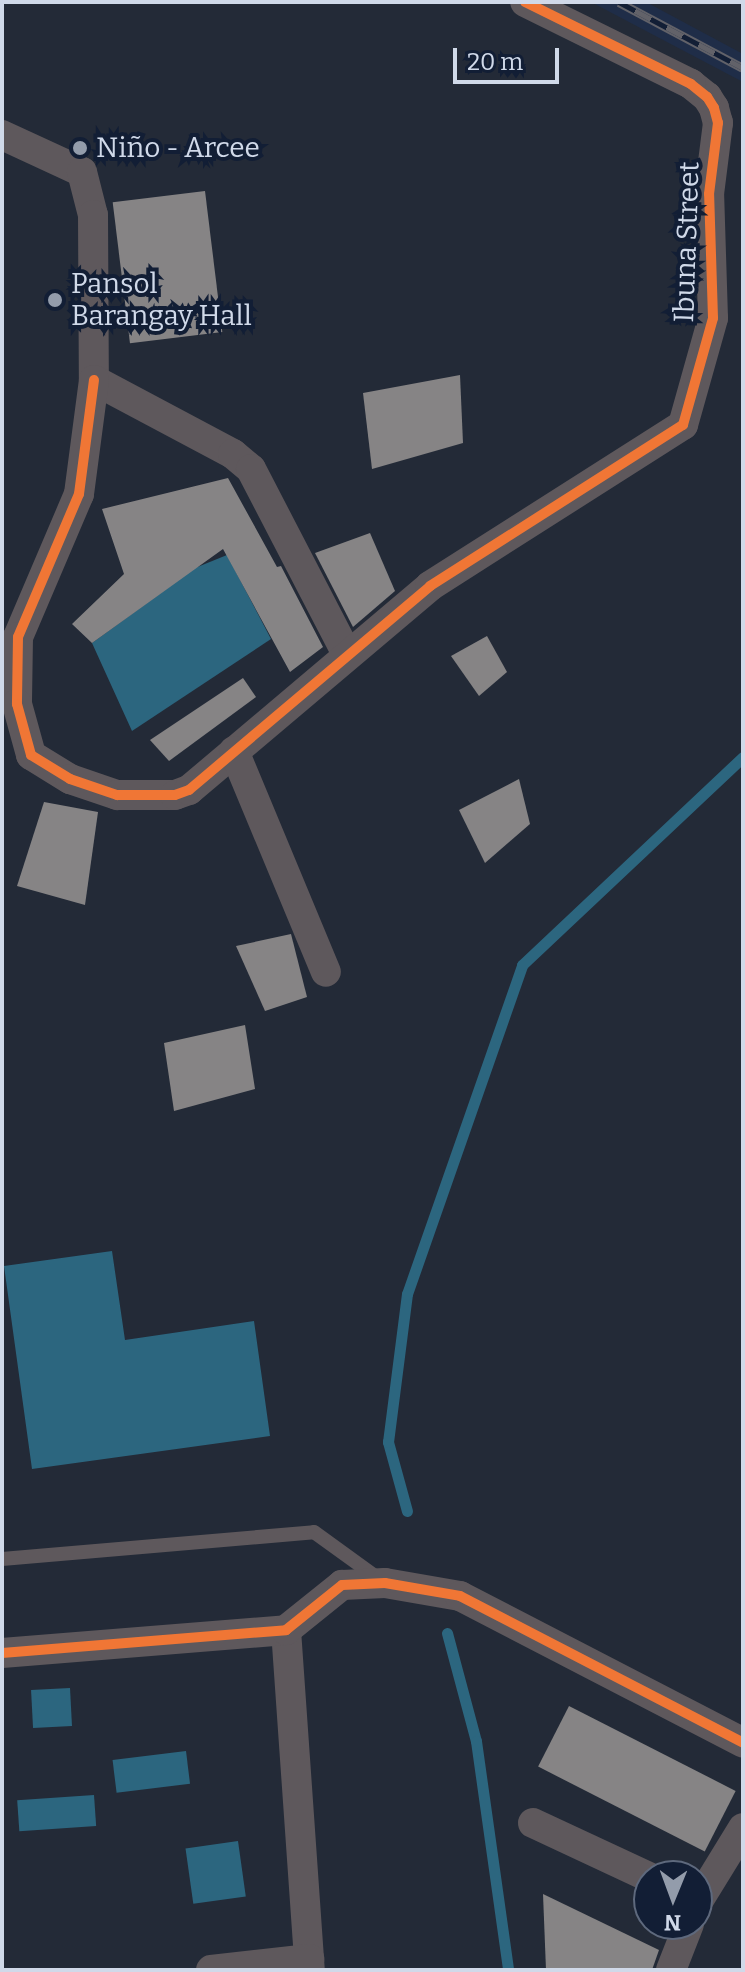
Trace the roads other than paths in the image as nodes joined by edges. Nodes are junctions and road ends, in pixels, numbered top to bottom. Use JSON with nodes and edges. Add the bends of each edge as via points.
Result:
{"nodes":[{"id":1,"x":525,"y":2,"type":"edge"},
{"id":2,"x":2,"y":135,"type":"edge"},
{"id":3,"x":94,"y":380,"type":"junction"},
{"id":4,"x":347,"y":654,"type":"junction"},
{"id":5,"x":234,"y":751,"type":"junction"},
{"id":6,"x":326,"y":972,"type":"dead end"},
{"id":7,"x":2,"y":1559,"type":"edge"},
{"id":8,"x":385,"y":1583,"type":"junction"},
{"id":9,"x":286,"y":1630,"type":"junction"},
{"id":10,"x":2,"y":1653,"type":"edge"},
{"id":11,"x":743,"y":1743,"type":"edge"},
{"id":12,"x":533,"y":1823,"type":"dead end"},
{"id":13,"x":743,"y":1828,"type":"edge"},
{"id":14,"x":633,"y":1870,"type":"edge"},
{"id":15,"x":713,"y":1877,"type":"edge"},
{"id":16,"x":682,"y":1940,"type":"edge"},
{"id":17,"x":309,"y":1964,"type":"edge"},
{"id":18,"x":211,"y":1970,"type":"edge"},
{"id":19,"x":671,"y":1970,"type":"edge"}],
"edges":[{"from":1,"to":4,"type":"street","name":"Ibuna Street","via":[[691,84],[714,108],[718,123],[709,194],[713,318],[683,425],[430,586]]},
{"from":2,"to":3,"type":"street","name":"Ibuna Street","via":[[82,172],[93,215]]},
{"from":3,"to":4,"type":"street","via":[[233,454],[251,469]]},
{"from":3,"to":5,"type":"street","name":"Ibuna Street","via":[[79,494],[18,637],[17,704],[31,755],[70,779],[117,795],[151,796],[189,790]]},
{"from":4,"to":5,"type":"street","name":"Ibuna Street"},
{"from":5,"to":6,"type":"street"},
{"from":7,"to":8,"type":"lane","via":[[314,1532]]},
{"from":8,"to":9,"type":"street","via":[[342,1585]]},
{"from":8,"to":11,"type":"street","via":[[460,1596]]},
{"from":9,"to":10,"type":"street"},
{"from":9,"to":17,"type":"street"},
{"from":12,"to":14,"type":"street"},
{"from":13,"to":15,"type":"street"},
{"from":16,"to":19,"type":"street"},
{"from":17,"to":18,"type":"street"}]}
